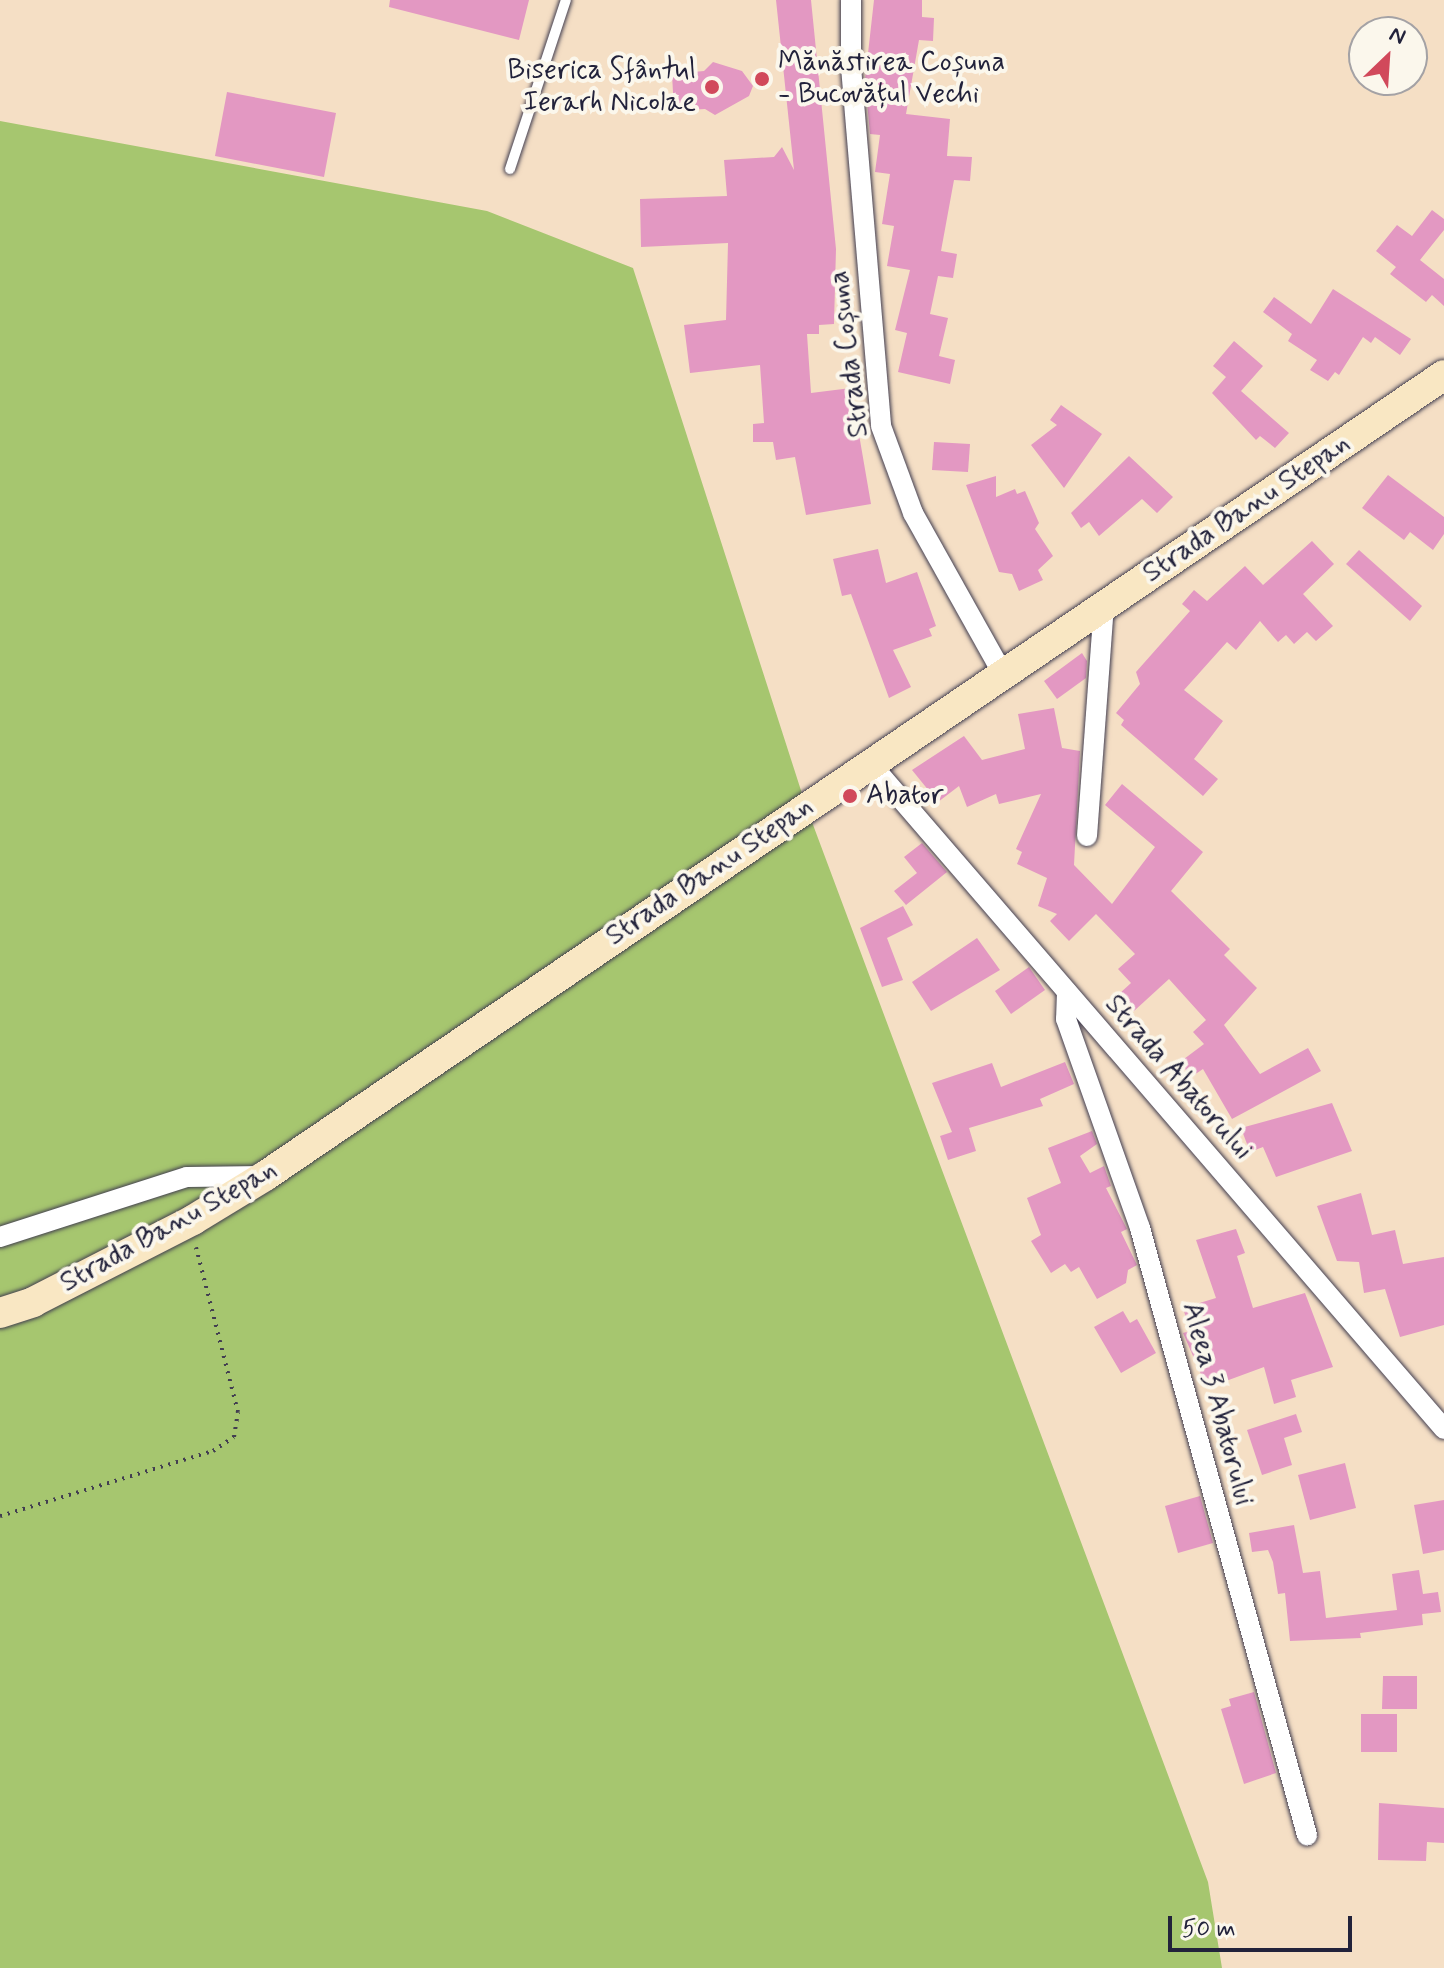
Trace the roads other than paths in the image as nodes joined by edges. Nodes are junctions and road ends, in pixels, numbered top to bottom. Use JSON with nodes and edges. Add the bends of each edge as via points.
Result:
{"nodes":[{"id":1,"x":566,"y":0,"type":"edge"},
{"id":2,"x":851,"y":0,"type":"edge"},
{"id":3,"x":510,"y":169,"type":"dead end"},
{"id":4,"x":1444,"y":375,"type":"edge"},
{"id":5,"x":1104,"y":605,"type":"junction"},
{"id":6,"x":1003,"y":674,"type":"junction"},
{"id":7,"x":870,"y":763,"type":"junction"},
{"id":8,"x":1087,"y":836,"type":"dead end"},
{"id":9,"x":1067,"y":992,"type":"junction"},
{"id":10,"x":265,"y":1176,"type":"junction"},
{"id":11,"x":0,"y":1237,"type":"edge"},
{"id":12,"x":0,"y":1313,"type":"edge"},
{"id":13,"x":1444,"y":1429,"type":"edge"},
{"id":14,"x":1307,"y":1835,"type":"dead end"}],
"edges":[{"from":1,"to":3,"type":"lane"},
{"from":2,"to":6,"type":"street","name":"Strada Coșuna","via":[[851,67],[881,426],[913,513]]},
{"from":4,"to":5,"type":"main road","name":"Strada Banu Stepan"},
{"from":5,"to":6,"type":"main road","name":"Strada Banu Stepan"},
{"from":5,"to":8,"type":"street"},
{"from":6,"to":7,"type":"main road","name":"Strada Banu Stepan"},
{"from":7,"to":9,"type":"street","name":"Strada Abatorului"},
{"from":7,"to":10,"type":"main road","name":"Strada Banu Stepan"},
{"from":9,"to":13,"type":"street","name":"Strada Abatorului"},
{"from":9,"to":14,"type":"street","name":"Aleea 3 Abatorului","via":[[1066,1019],[1140,1228]]},
{"from":10,"to":11,"type":"street","via":[[187,1177]]},
{"from":10,"to":12,"type":"main road","name":"Strada Banu Stepan","via":[[193,1220],[33,1302]]}]}
